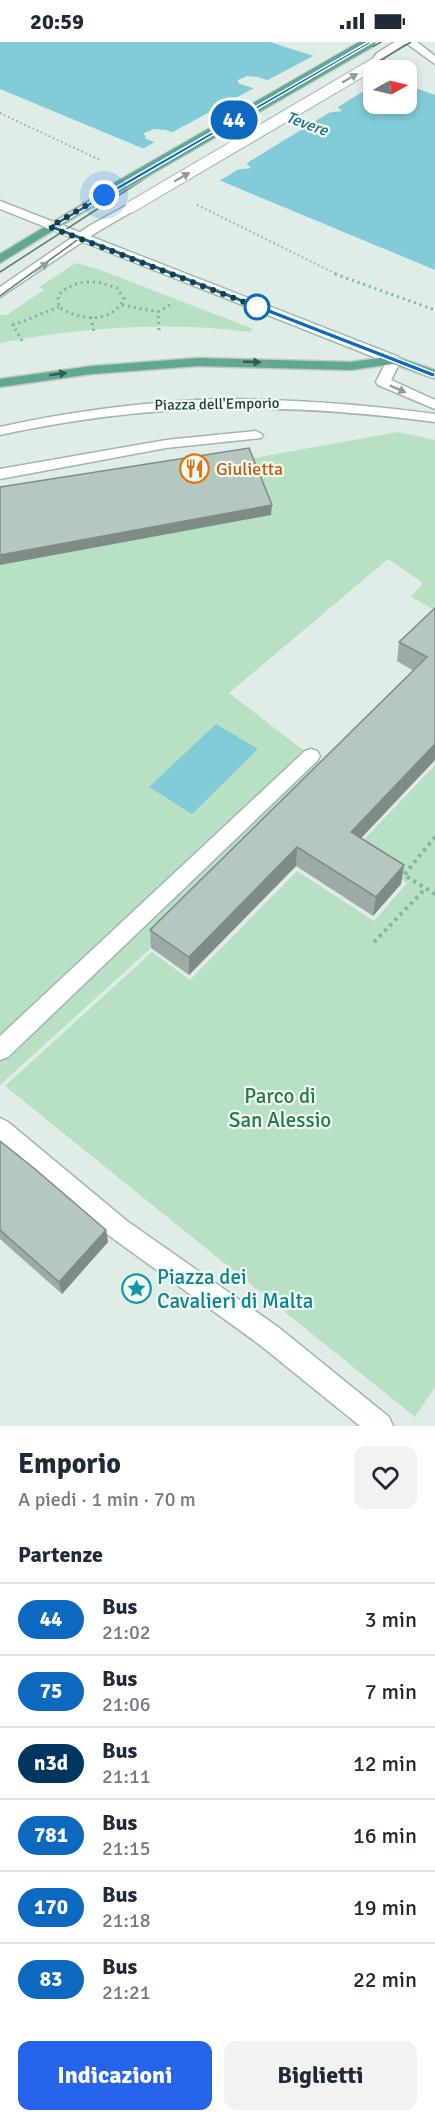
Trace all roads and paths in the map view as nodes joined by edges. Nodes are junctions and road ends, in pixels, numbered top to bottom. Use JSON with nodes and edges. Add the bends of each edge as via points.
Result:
{"nodes":[{"id":1,"x":370,"y":42,"type":"edge"},
{"id":2,"x":402,"y":42,"type":"edge"},
{"id":3,"x":411,"y":42,"type":"edge"},
{"id":4,"x":435,"y":61,"type":"edge"},
{"id":5,"x":0,"y":113,"type":"edge"},
{"id":6,"x":102,"y":161,"type":"dead end"},
{"id":7,"x":0,"y":205,"type":"edge"},
{"id":8,"x":196,"y":205,"type":"dead end"},
{"id":9,"x":50,"y":227,"type":"junction"},
{"id":10,"x":80,"y":238,"type":"junction"},
{"id":11,"x":0,"y":259,"type":"edge"},
{"id":12,"x":0,"y":293,"type":"edge"},
{"id":13,"x":174,"y":303,"type":"dead end"},
{"id":14,"x":122,"y":304,"type":"junction"},
{"id":15,"x":59,"y":307,"type":"junction"},
{"id":16,"x":435,"y":310,"type":"edge"},
{"id":17,"x":158,"y":312,"type":"junction"},
{"id":18,"x":91,"y":317,"type":"junction"},
{"id":19,"x":159,"y":330,"type":"dead end"},
{"id":20,"x":94,"y":332,"type":"dead end"},
{"id":21,"x":22,"y":341,"type":"dead end"},
{"id":22,"x":394,"y":360,"type":"junction"},
{"id":23,"x":435,"y":375,"type":"edge"},
{"id":24,"x":0,"y":383,"type":"edge"},
{"id":25,"x":435,"y":405,"type":"edge"},
{"id":26,"x":435,"y":418,"type":"edge"},
{"id":27,"x":0,"y":431,"type":"edge"},
{"id":28,"x":256,"y":435,"type":"dead end"},
{"id":29,"x":0,"y":474,"type":"edge"},
{"id":30,"x":311,"y":756,"type":"dead end"},
{"id":31,"x":435,"y":837,"type":"edge"},
{"id":32,"x":426,"y":888,"type":"junction"},
{"id":33,"x":435,"y":894,"type":"edge"},
{"id":34,"x":374,"y":942,"type":"dead end"},
{"id":35,"x":0,"y":1050,"type":"edge"},
{"id":36,"x":0,"y":1129,"type":"edge"},
{"id":37,"x":380,"y":1426,"type":"edge"}],
"edges":[{"from":1,"to":9,"type":"main road","bridge":true},
{"from":10,"to":2,"type":"street","one_way":true,"bridge":true,"via":[[374,64]]},
{"from":3,"to":4,"type":"street"},
{"from":5,"to":6,"type":"path"},
{"from":7,"to":9,"type":"street"},
{"from":8,"to":16,"type":"path","via":[[339,276]]},
{"from":9,"to":10,"type":"street"},
{"from":9,"to":11,"type":"main road"},
{"from":12,"to":10,"type":"street","one_way":true},
{"from":10,"to":22,"type":"street"},
{"from":13,"to":17,"type":"path"},
{"from":14,"to":15,"type":"path","via":[[122,293],[117,288],[87,282],[62,291],[58,296]]},
{"from":14,"to":17,"type":"path"},
{"from":14,"to":18,"type":"path","via":[[110,313]]},
{"from":15,"to":18,"type":"path","via":[[72,315]]},
{"from":15,"to":21,"type":"path","via":[[13,325]]},
{"from":17,"to":19,"type":"path"},
{"from":18,"to":20,"type":"path"},
{"from":22,"to":23,"type":"main road"},
{"from":24,"to":22,"type":"main road","one_way":true,"via":[[178,363],[351,366]]},
{"from":22,"to":25,"type":"street","one_way":true,"via":[[383,382]]},
{"from":26,"to":27,"type":"street","name":"Piazza dell'Emporio","via":[[293,402],[200,402],[98,411]]},
{"from":28,"to":29,"type":"street","via":[[166,444]]},
{"from":30,"to":35,"type":"street"},
{"from":31,"to":32,"type":"path","via":[[404,874]]},
{"from":32,"to":33,"type":"path"},
{"from":32,"to":34,"type":"path"},
{"from":36,"to":37,"type":"street","via":[[119,1229],[269,1336]]}]}
